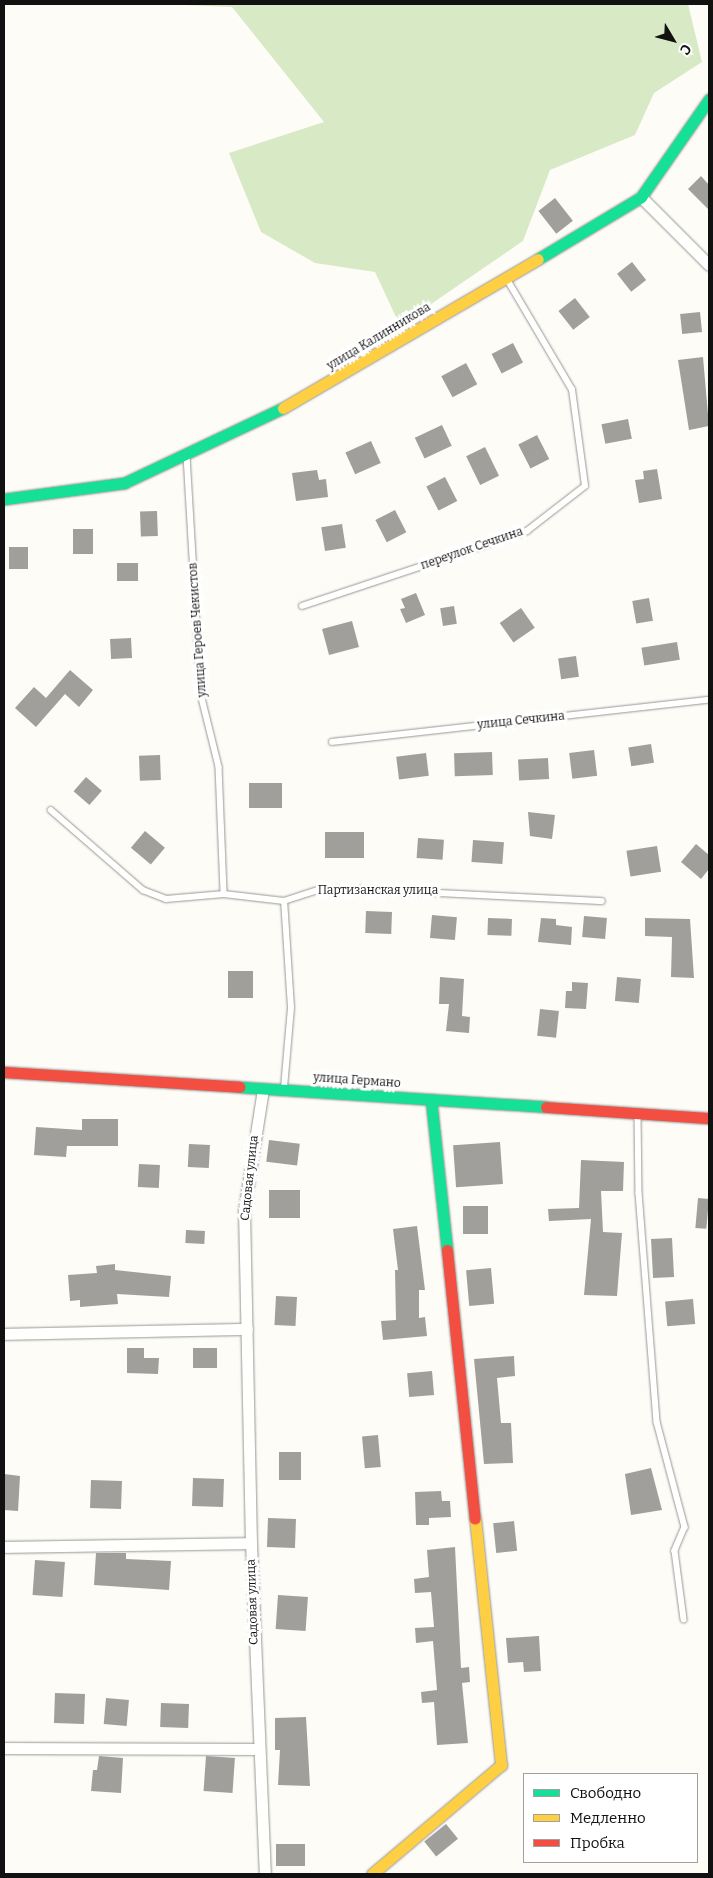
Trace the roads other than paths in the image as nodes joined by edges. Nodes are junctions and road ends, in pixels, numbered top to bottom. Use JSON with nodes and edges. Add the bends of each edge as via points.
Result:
{"nodes":[{"id":1,"x":709,"y":99,"type":"edge"},
{"id":2,"x":642,"y":197,"type":"junction"},
{"id":3,"x":709,"y":264,"type":"edge"},
{"id":4,"x":506,"y":278,"type":"junction"},
{"id":5,"x":186,"y":454,"type":"junction"},
{"id":6,"x":4,"y":499,"type":"edge"},
{"id":7,"x":302,"y":606,"type":"dead end"},
{"id":8,"x":709,"y":700,"type":"edge"},
{"id":9,"x":332,"y":742,"type":"dead end"},
{"id":10,"x":51,"y":810,"type":"dead end"},
{"id":11,"x":224,"y":894,"type":"junction"},
{"id":12,"x":284,"y":901,"type":"junction"},
{"id":13,"x":602,"y":901,"type":"dead end"},
{"id":14,"x":4,"y":1072,"type":"edge"},
{"id":15,"x":263,"y":1089,"type":"junction"},
{"id":16,"x":284,"y":1090,"type":"junction"},
{"id":17,"x":431,"y":1100,"type":"junction"},
{"id":18,"x":638,"y":1114,"type":"junction"},
{"id":19,"x":709,"y":1118,"type":"edge"},
{"id":20,"x":247,"y":1329,"type":"junction"},
{"id":21,"x":4,"y":1334,"type":"edge"},
{"id":22,"x":251,"y":1543,"type":"junction"},
{"id":23,"x":4,"y":1548,"type":"edge"},
{"id":24,"x":684,"y":1619,"type":"dead end"},
{"id":25,"x":4,"y":1748,"type":"edge"},
{"id":26,"x":258,"y":1749,"type":"junction"},
{"id":27,"x":265,"y":1874,"type":"edge"},
{"id":28,"x":372,"y":1874,"type":"edge"}],
"edges":[{"from":1,"to":2,"type":"street","name":"улица Калинникова"},
{"from":2,"to":3,"type":"street"},
{"from":2,"to":4,"type":"street","name":"улица Калинникова"},
{"from":4,"to":5,"type":"street","name":"улица Калинникова","via":[[301,400]]},
{"from":4,"to":7,"type":"lane","name":"переулок Сечкина","via":[[572,390],[585,486],[527,531]]},
{"from":5,"to":6,"type":"street","name":"улица Калинникова","via":[[124,483]]},
{"from":5,"to":11,"type":"lane","name":"улица Героев Чекистов","via":[[201,694],[219,767]]},
{"from":8,"to":9,"type":"lane","name":"улица Сечкина"},
{"from":10,"to":11,"type":"lane","via":[[143,890],[166,899]]},
{"from":11,"to":12,"type":"lane"},
{"from":12,"to":13,"type":"lane","name":"Партизанская улица","via":[[320,890],[356,889]]},
{"from":12,"to":16,"type":"lane","via":[[291,1008]]},
{"from":14,"to":15,"type":"street","name":"улица Германо"},
{"from":15,"to":16,"type":"street","name":"улица Германо"},
{"from":15,"to":20,"type":"street","name":"Садовая улица","via":[[244,1210]]},
{"from":16,"to":17,"type":"street","name":"улица Германо"},
{"from":17,"to":18,"type":"street","name":"улица Германо"},
{"from":17,"to":28,"type":"street","via":[[501,1766]]},
{"from":18,"to":19,"type":"street","name":"улица Германо"},
{"from":18,"to":24,"type":"lane","via":[[639,1193],[657,1422],[685,1527],[675,1551]]},
{"from":20,"to":21,"type":"street"},
{"from":20,"to":22,"type":"street","name":"Садовая улица"},
{"from":22,"to":23,"type":"street"},
{"from":22,"to":26,"type":"street","name":"Садовая улица"},
{"from":25,"to":26,"type":"street"},
{"from":26,"to":27,"type":"street","name":"Садовая улица"}]}
